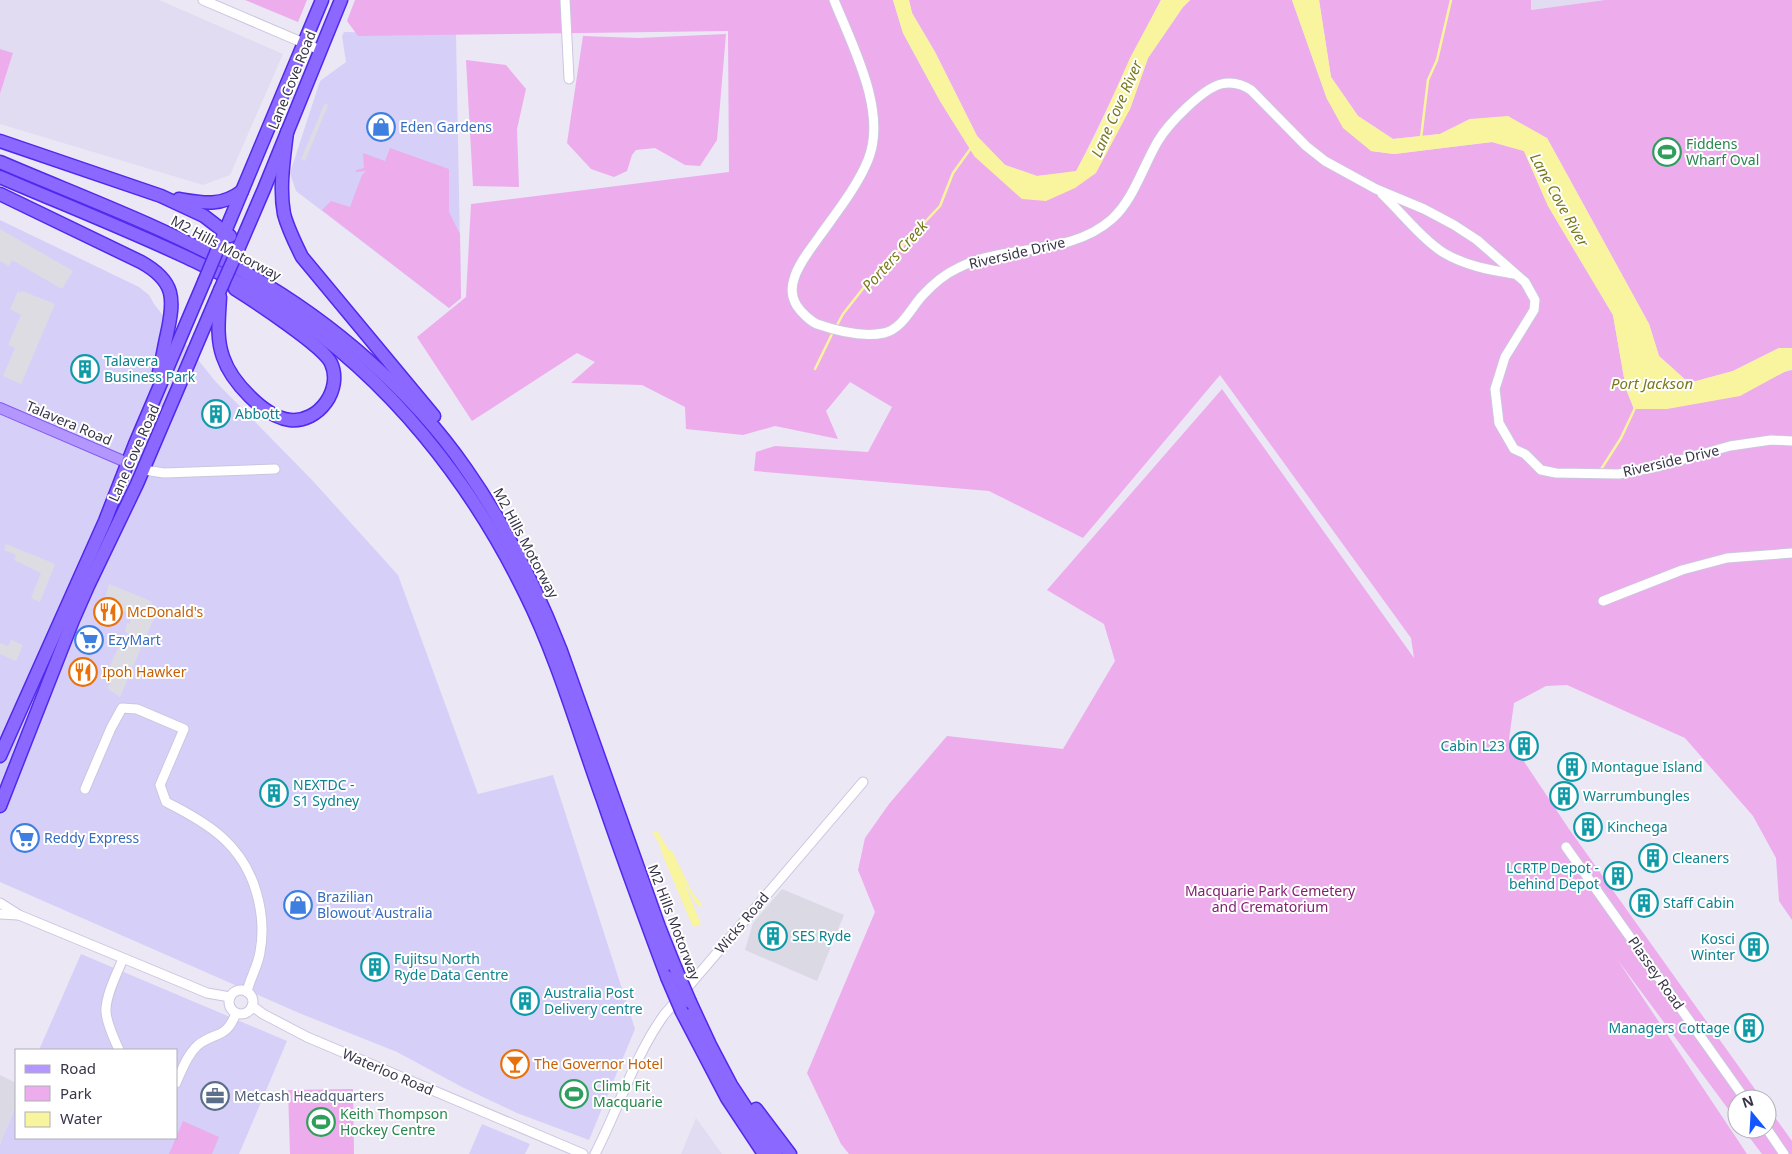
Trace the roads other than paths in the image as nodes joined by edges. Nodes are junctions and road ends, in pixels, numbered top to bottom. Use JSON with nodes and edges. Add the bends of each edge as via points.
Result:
{"nodes":[{"id":1,"x":204,"y":0,"type":"edge"},
{"id":2,"x":322,"y":0,"type":"edge"},
{"id":3,"x":341,"y":0,"type":"edge"},
{"id":4,"x":565,"y":0,"type":"edge"},
{"id":5,"x":834,"y":0,"type":"edge"},
{"id":6,"x":304,"y":43,"type":"junction"},
{"id":7,"x":320,"y":50,"type":"junction"},
{"id":8,"x":569,"y":79,"type":"dead end"},
{"id":9,"x":287,"y":132,"type":"junction"},
{"id":10,"x":0,"y":141,"type":"edge"},
{"id":11,"x":0,"y":162,"type":"edge"},
{"id":12,"x":0,"y":177,"type":"edge"},
{"id":13,"x":1376,"y":189,"type":"junction"},
{"id":14,"x":242,"y":191,"type":"junction"},
{"id":15,"x":0,"y":194,"type":"edge"},
{"id":16,"x":161,"y":196,"type":"junction"},
{"id":17,"x":225,"y":232,"type":"junction"},
{"id":18,"x":238,"y":249,"type":"junction"},
{"id":19,"x":209,"y":268,"type":"junction"},
{"id":20,"x":1516,"y":274,"type":"junction"},
{"id":21,"x":220,"y":290,"type":"junction"},
{"id":22,"x":151,"y":406,"type":"junction"},
{"id":23,"x":0,"y":408,"type":"edge"},
{"id":24,"x":1792,"y":440,"type":"edge"},
{"id":25,"x":128,"y":463,"type":"junction"},
{"id":26,"x":466,"y":468,"type":"junction"},
{"id":27,"x":275,"y":469,"type":"dead end"},
{"id":28,"x":144,"y":470,"type":"junction"},
{"id":29,"x":1792,"y":553,"type":"edge"},
{"id":30,"x":1603,"y":601,"type":"dead end"},
{"id":31,"x":0,"y":756,"type":"edge"},
{"id":32,"x":862,"y":782,"type":"dead end"},
{"id":33,"x":85,"y":789,"type":"dead end"},
{"id":34,"x":0,"y":806,"type":"edge"},
{"id":35,"x":1566,"y":847,"type":"dead end"},
{"id":36,"x":0,"y":903,"type":"edge"},
{"id":37,"x":0,"y":914,"type":"edge"},
{"id":38,"x":18,"y":915,"type":"junction"},
{"id":39,"x":123,"y":959,"type":"junction"},
{"id":40,"x":671,"y":972,"type":"junction"},
{"id":41,"x":247,"y":992,"type":"junction"},
{"id":42,"x":230,"y":997,"type":"junction"},
{"id":43,"x":252,"y":1006,"type":"junction"},
{"id":44,"x":686,"y":1007,"type":"junction"},
{"id":45,"x":236,"y":1013,"type":"junction"},
{"id":46,"x":119,"y":1049,"type":"edge"},
{"id":47,"x":178,"y":1078,"type":"edge"},
{"id":48,"x":731,"y":1085,"type":"junction"},
{"id":49,"x":1738,"y":1089,"type":"edge"},
{"id":50,"x":735,"y":1111,"type":"junction"},
{"id":51,"x":1773,"y":1139,"type":"edge"},
{"id":52,"x":583,"y":1154,"type":"edge"},
{"id":53,"x":595,"y":1154,"type":"edge"},
{"id":54,"x":755,"y":1154,"type":"edge"},
{"id":55,"x":764,"y":1154,"type":"edge"},
{"id":56,"x":776,"y":1154,"type":"edge"},
{"id":57,"x":790,"y":1154,"type":"edge"},
{"id":58,"x":1784,"y":1154,"type":"edge"}],
"edges":[{"from":1,"to":6,"type":"street"},
{"from":2,"to":6,"type":"highway","name":"Lane Cove Road"},
{"from":3,"to":7,"type":"highway","name":"Lane Cove Road"},
{"from":4,"to":8,"type":"street"},
{"from":5,"to":13,"type":"street","name":"Riverside Drive","via":[[873,106],[874,135],[868,162],[843,204],[803,259],[794,279],[793,297],[815,323],[872,334],[891,331],[932,286],[958,268],[997,255],[1078,239],[1106,224],[1123,206],[1168,127],[1206,92],[1221,84],[1234,83],[1251,90],[1320,157]]},
{"from":6,"to":7,"type":"street"},
{"from":6,"to":14,"type":"highway","name":"Lane Cove Road"},
{"from":7,"to":9,"type":"highway","name":"Lane Cove Road"},
{"from":9,"to":18,"type":"highway","name":"Lane Cove Road"},
{"from":9,"to":26,"type":"highway","via":[[283,169],[284,213],[302,257],[461,448]]},
{"from":10,"to":16,"type":"highway"},
{"from":11,"to":26,"type":"highway","name":"M2 Hills Motorway","via":[[183,240],[280,294],[350,345],[399,390]]},
{"from":12,"to":19,"type":"highway","name":"M2 Hills Motorway"},
{"from":13,"to":20,"type":"street","name":"Riverside Drive","via":[[1454,225]]},
{"from":13,"to":20,"type":"street","name":"Riverside Drive","via":[[1442,252],[1461,262]]},
{"from":14,"to":16,"type":"highway","via":[[215,203]]},
{"from":14,"to":17,"type":"highway","name":"Lane Cove Road"},
{"from":15,"to":22,"type":"highway","via":[[141,262],[164,279],[171,295],[171,313]]},
{"from":16,"to":17,"type":"highway","via":[[204,216]]},
{"from":17,"to":18,"type":"highway"},
{"from":17,"to":22,"type":"highway","name":"Lane Cove Road","bridge":true},
{"from":18,"to":21,"type":"highway","name":"Lane Cove Road","bridge":true},
{"from":19,"to":21,"type":"highway","via":[[220,280],[326,355],[334,376],[329,398],[319,410],[303,419],[279,418],[269,413],[234,377],[223,356],[219,339]]},
{"from":19,"to":40,"type":"highway","name":"M2 Hills Motorway","via":[[288,311],[362,370],[422,432],[472,498],[507,557],[541,628]]},
{"from":20,"to":24,"type":"street","name":"Riverside Drive","via":[[1526,282],[1535,300],[1534,310],[1505,358],[1495,389],[1499,423],[1514,449],[1525,454],[1541,470],[1592,474],[1638,472],[1730,446]]},
{"from":21,"to":28,"type":"highway","name":"Lane Cove Road"},
{"from":22,"to":25,"type":"highway","name":"Lane Cove Road"},
{"from":23,"to":25,"type":"main road","name":"Talavera Road"},
{"from":25,"to":28,"type":"highway"},
{"from":25,"to":31,"type":"highway","name":"Lane Cove Road"},
{"from":26,"to":40,"type":"highway","name":"M2 Hills Motorway","via":[[512,544],[546,614],[659,927]]},
{"from":27,"to":28,"type":"street","via":[[164,473]]},
{"from":28,"to":34,"type":"highway","name":"Lane Cove Road","via":[[88,586]]},
{"from":29,"to":30,"type":"street","via":[[1727,558]]},
{"from":32,"to":53,"type":"street","name":"Wicks Road","via":[[664,1015],[652,1032]]},
{"from":33,"to":41,"type":"street","via":[[122,708],[137,709],[184,729],[160,785],[166,802],[212,828],[240,856],[251,873],[263,930],[260,954]]},
{"from":35,"to":49,"type":"street","name":"Plassey Road"},
{"from":36,"to":38,"type":"street"},
{"from":37,"to":38,"type":"street"},
{"from":38,"to":39,"type":"street"},
{"from":39,"to":42,"type":"street","via":[[207,993]]},
{"from":39,"to":46,"type":"street","via":[[106,1010]]},
{"from":40,"to":44,"type":"highway","name":"M2 Hills Motorway","bridge":true},
{"from":41,"to":42,"type":"street","via":[[235,991]]},
{"from":41,"to":43,"type":"street","via":[[252,998]]},
{"from":42,"to":45,"type":"street","via":[[229,1005]]},
{"from":43,"to":45,"type":"street","via":[[244,1014]]},
{"from":43,"to":52,"type":"street","name":"Waterloo Road","via":[[307,1037]]},
{"from":44,"to":48,"type":"highway","name":"M2 Hills Motorway"},
{"from":44,"to":50,"type":"highway","name":"M2 Hills Motorway"},
{"from":45,"to":47,"type":"street","via":[[223,1034],[200,1043],[186,1060]]},
{"from":48,"to":56,"type":"highway","name":"M2 Hills Motorway"},
{"from":48,"to":57,"type":"highway","via":[[750,1101]]},
{"from":50,"to":54,"type":"highway"},
{"from":50,"to":55,"type":"highway","name":"M2 Hills Motorway"},
{"from":51,"to":58,"type":"street"}]}
